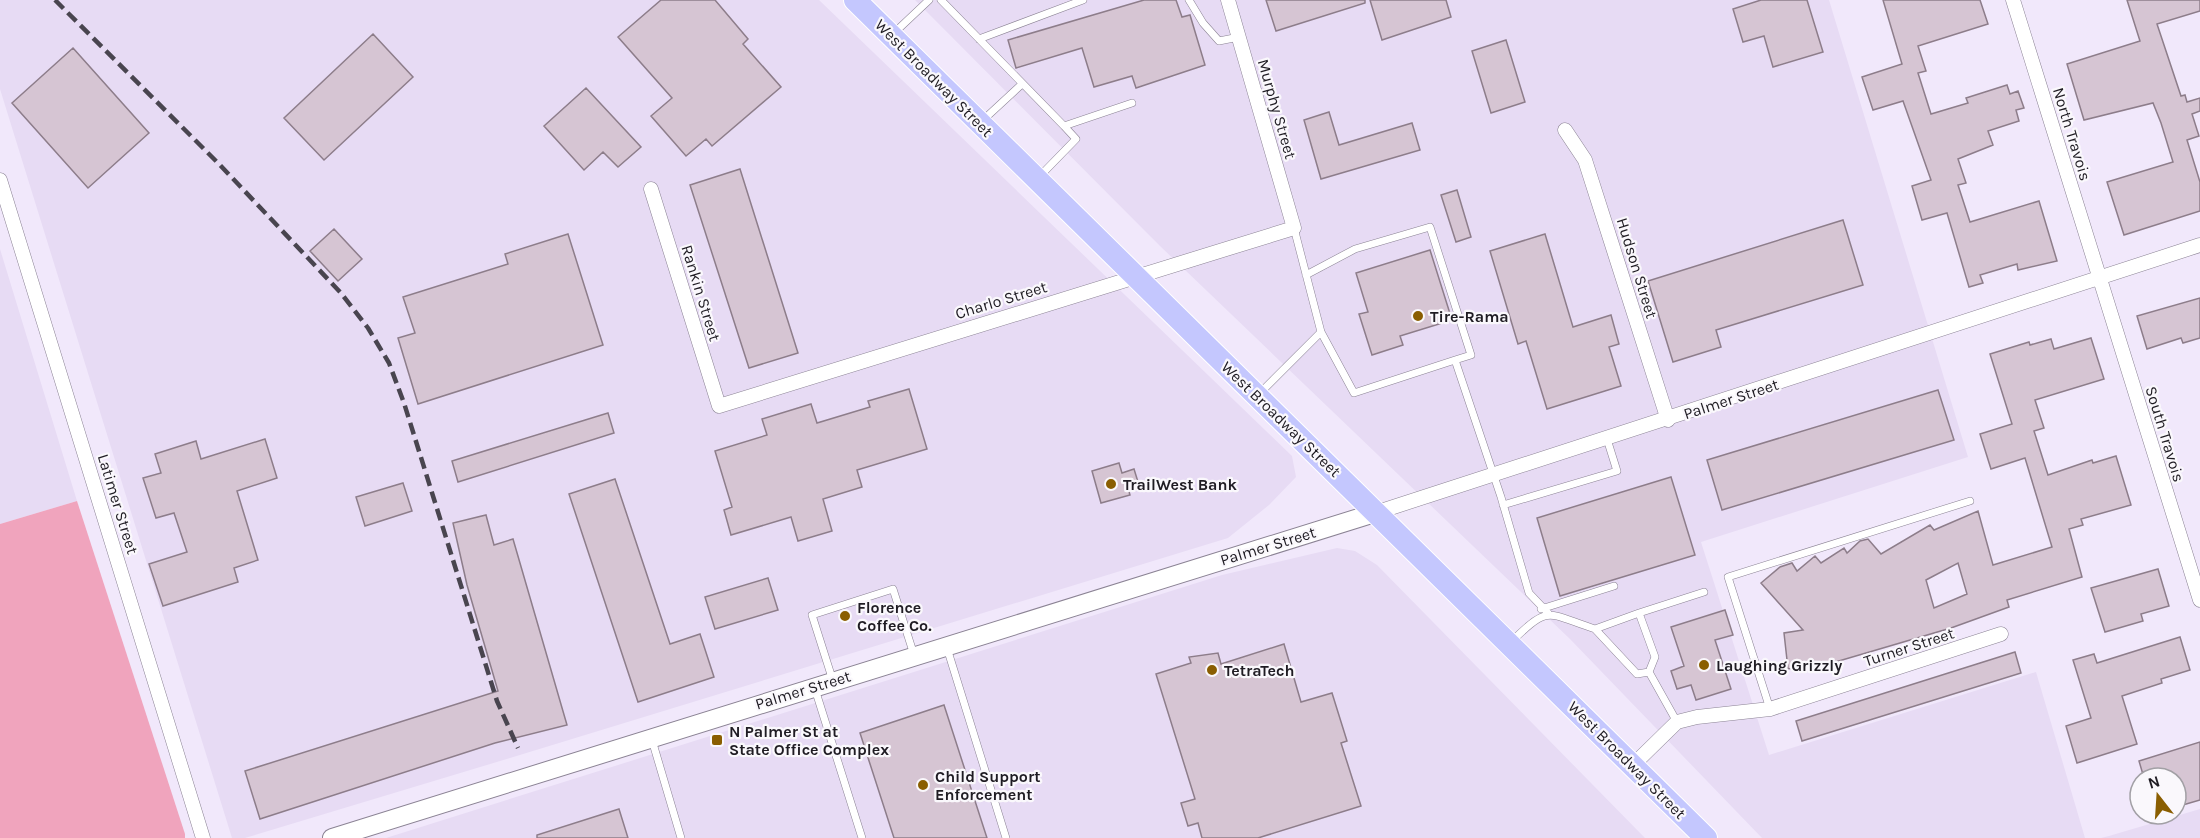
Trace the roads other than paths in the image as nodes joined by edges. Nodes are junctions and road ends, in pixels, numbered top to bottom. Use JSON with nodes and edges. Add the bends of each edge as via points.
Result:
{"nodes":[{"id":1,"x":855,"y":0,"type":"edge"},
{"id":2,"x":929,"y":0,"type":"edge"},
{"id":3,"x":941,"y":0,"type":"edge"},
{"id":4,"x":1083,"y":0,"type":"edge"},
{"id":5,"x":1189,"y":0,"type":"edge"},
{"id":6,"x":1228,"y":0,"type":"edge"},
{"id":7,"x":2013,"y":0,"type":"edge"},
{"id":8,"x":1071,"y":2,"type":"edge"},
{"id":9,"x":891,"y":36,"type":"junction"},
{"id":10,"x":1239,"y":37,"type":"junction"},
{"id":11,"x":979,"y":39,"type":"junction"},
{"id":12,"x":1022,"y":84,"type":"junction"},
{"id":13,"x":1132,"y":103,"type":"dead end"},
{"id":14,"x":980,"y":124,"type":"junction"},
{"id":15,"x":1064,"y":126,"type":"junction"},
{"id":16,"x":1565,"y":130,"type":"dead end"},
{"id":17,"x":0,"y":180,"type":"edge"},
{"id":18,"x":1036,"y":180,"type":"junction"},
{"id":19,"x":651,"y":189,"type":"dead end"},
{"id":20,"x":1294,"y":228,"type":"junction"},
{"id":21,"x":2200,"y":245,"type":"edge"},
{"id":22,"x":1306,"y":275,"type":"junction"},
{"id":23,"x":1133,"y":276,"type":"junction"},
{"id":24,"x":2099,"y":277,"type":"junction"},
{"id":25,"x":1321,"y":332,"type":"junction"},
{"id":26,"x":1455,"y":360,"type":"junction"},
{"id":27,"x":1258,"y":396,"type":"junction"},
{"id":28,"x":719,"y":406,"type":"joint"},
{"id":29,"x":1668,"y":420,"type":"junction"},
{"id":30,"x":1607,"y":439,"type":"junction"},
{"id":31,"x":1494,"y":475,"type":"junction"},
{"id":32,"x":1970,"y":501,"type":"dead end"},
{"id":33,"x":1503,"y":505,"type":"junction"},
{"id":34,"x":1378,"y":512,"type":"junction"},
{"id":35,"x":1614,"y":586,"type":"dead end"},
{"id":36,"x":1704,"y":592,"type":"dead end"},
{"id":37,"x":2200,"y":600,"type":"edge"},
{"id":38,"x":1545,"y":611,"type":"junction"},
{"id":39,"x":1639,"y":613,"type":"junction"},
{"id":40,"x":1595,"y":629,"type":"junction"},
{"id":41,"x":2001,"y":634,"type":"dead end"},
{"id":42,"x":1510,"y":643,"type":"junction"},
{"id":43,"x":946,"y":645,"type":"junction"},
{"id":44,"x":914,"y":655,"type":"junction"},
{"id":45,"x":1649,"y":672,"type":"junction"},
{"id":46,"x":833,"y":681,"type":"junction"},
{"id":47,"x":815,"y":686,"type":"junction"},
{"id":48,"x":1770,"y":709,"type":"junction"},
{"id":49,"x":1677,"y":722,"type":"junction"},
{"id":50,"x":651,"y":738,"type":"junction"},
{"id":51,"x":1633,"y":765,"type":"junction"},
{"id":52,"x":203,"y":838,"type":"edge"},
{"id":53,"x":332,"y":838,"type":"edge"},
{"id":54,"x":681,"y":838,"type":"edge"},
{"id":55,"x":862,"y":838,"type":"edge"},
{"id":56,"x":1006,"y":838,"type":"edge"},
{"id":57,"x":1706,"y":838,"type":"edge"}],
"edges":[{"from":1,"to":9,"type":"main road","name":"West Broadway Street"},
{"from":2,"to":9,"type":"lane"},
{"from":3,"to":11,"type":"lane"},
{"from":4,"to":8,"type":"lane"},
{"from":5,"to":10,"type":"lane","via":[[1219,41]]},
{"from":6,"to":10,"type":"street","name":"Murphy Street"},
{"from":7,"to":24,"type":"street","name":"North Travois"},
{"from":8,"to":11,"type":"lane"},
{"from":9,"to":14,"type":"main road","name":"West Broadway Street"},
{"from":10,"to":20,"type":"street","name":"Murphy Street"},
{"from":11,"to":12,"type":"lane"},
{"from":12,"to":14,"type":"lane"},
{"from":12,"to":15,"type":"lane"},
{"from":13,"to":15,"type":"lane"},
{"from":14,"to":18,"type":"main road","name":"West Broadway Street"},
{"from":15,"to":18,"type":"lane","via":[[1076,139]]},
{"from":16,"to":29,"type":"street","name":"Hudson Street","via":[[1585,160]]},
{"from":17,"to":52,"type":"street","name":"Latimer Street"},
{"from":18,"to":23,"type":"main road","name":"West Broadway Street"},
{"from":19,"to":28,"type":"street","name":"Rankin Street"},
{"from":20,"to":22,"type":"lane"},
{"from":20,"to":23,"type":"street","name":"Charlo Street"},
{"from":21,"to":24,"type":"street","name":"Palmer Street"},
{"from":22,"to":25,"type":"lane"},
{"from":22,"to":26,"type":"lane","via":[[1355,249],[1430,227],[1471,356]]},
{"from":23,"to":27,"type":"main road","name":"West Broadway Street"},
{"from":23,"to":28,"type":"street","name":"Charlo Street"},
{"from":24,"to":29,"type":"street","name":"Palmer Street"},
{"from":24,"to":37,"type":"street","name":"South Travois"},
{"from":25,"to":26,"type":"lane","via":[[1354,393]]},
{"from":25,"to":27,"type":"lane"},
{"from":26,"to":31,"type":"lane"},
{"from":27,"to":34,"type":"main road","name":"West Broadway Street"},
{"from":29,"to":30,"type":"street","name":"Palmer Street"},
{"from":30,"to":31,"type":"street","name":"Palmer Street"},
{"from":30,"to":33,"type":"lane","via":[[1617,471]]},
{"from":31,"to":33,"type":"lane"},
{"from":31,"to":34,"type":"street","name":"Palmer Street"},
{"from":32,"to":48,"type":"lane","via":[[1728,577]]},
{"from":33,"to":38,"type":"lane","via":[[1529,593]]},
{"from":34,"to":42,"type":"main road","name":"West Broadway Street"},
{"from":34,"to":43,"type":"street","name":"Palmer Street"},
{"from":35,"to":38,"type":"lane"},
{"from":36,"to":39,"type":"lane"},
{"from":38,"to":40,"type":"lane"},
{"from":38,"to":42,"type":"lane"},
{"from":39,"to":40,"type":"lane"},
{"from":39,"to":45,"type":"lane","via":[[1655,657]]},
{"from":40,"to":45,"type":"lane","via":[[1637,674]]},
{"from":41,"to":48,"type":"street","name":"Turner Street"},
{"from":42,"to":51,"type":"main road","name":"West Broadway Street"},
{"from":43,"to":44,"type":"street","name":"Palmer Street"},
{"from":43,"to":56,"type":"lane"},
{"from":44,"to":46,"type":"street","name":"Palmer Street"},
{"from":44,"to":46,"type":"lane","via":[[893,590],[812,615]]},
{"from":45,"to":49,"type":"lane"},
{"from":46,"to":47,"type":"street","name":"Palmer Street"},
{"from":47,"to":50,"type":"street","name":"Palmer Street"},
{"from":47,"to":55,"type":"lane"},
{"from":48,"to":49,"type":"street","name":"Turner Street"},
{"from":49,"to":51,"type":"street"},
{"from":50,"to":53,"type":"street","name":"Palmer Street"},
{"from":50,"to":54,"type":"lane"},
{"from":51,"to":57,"type":"main road","name":"West Broadway Street"}]}
